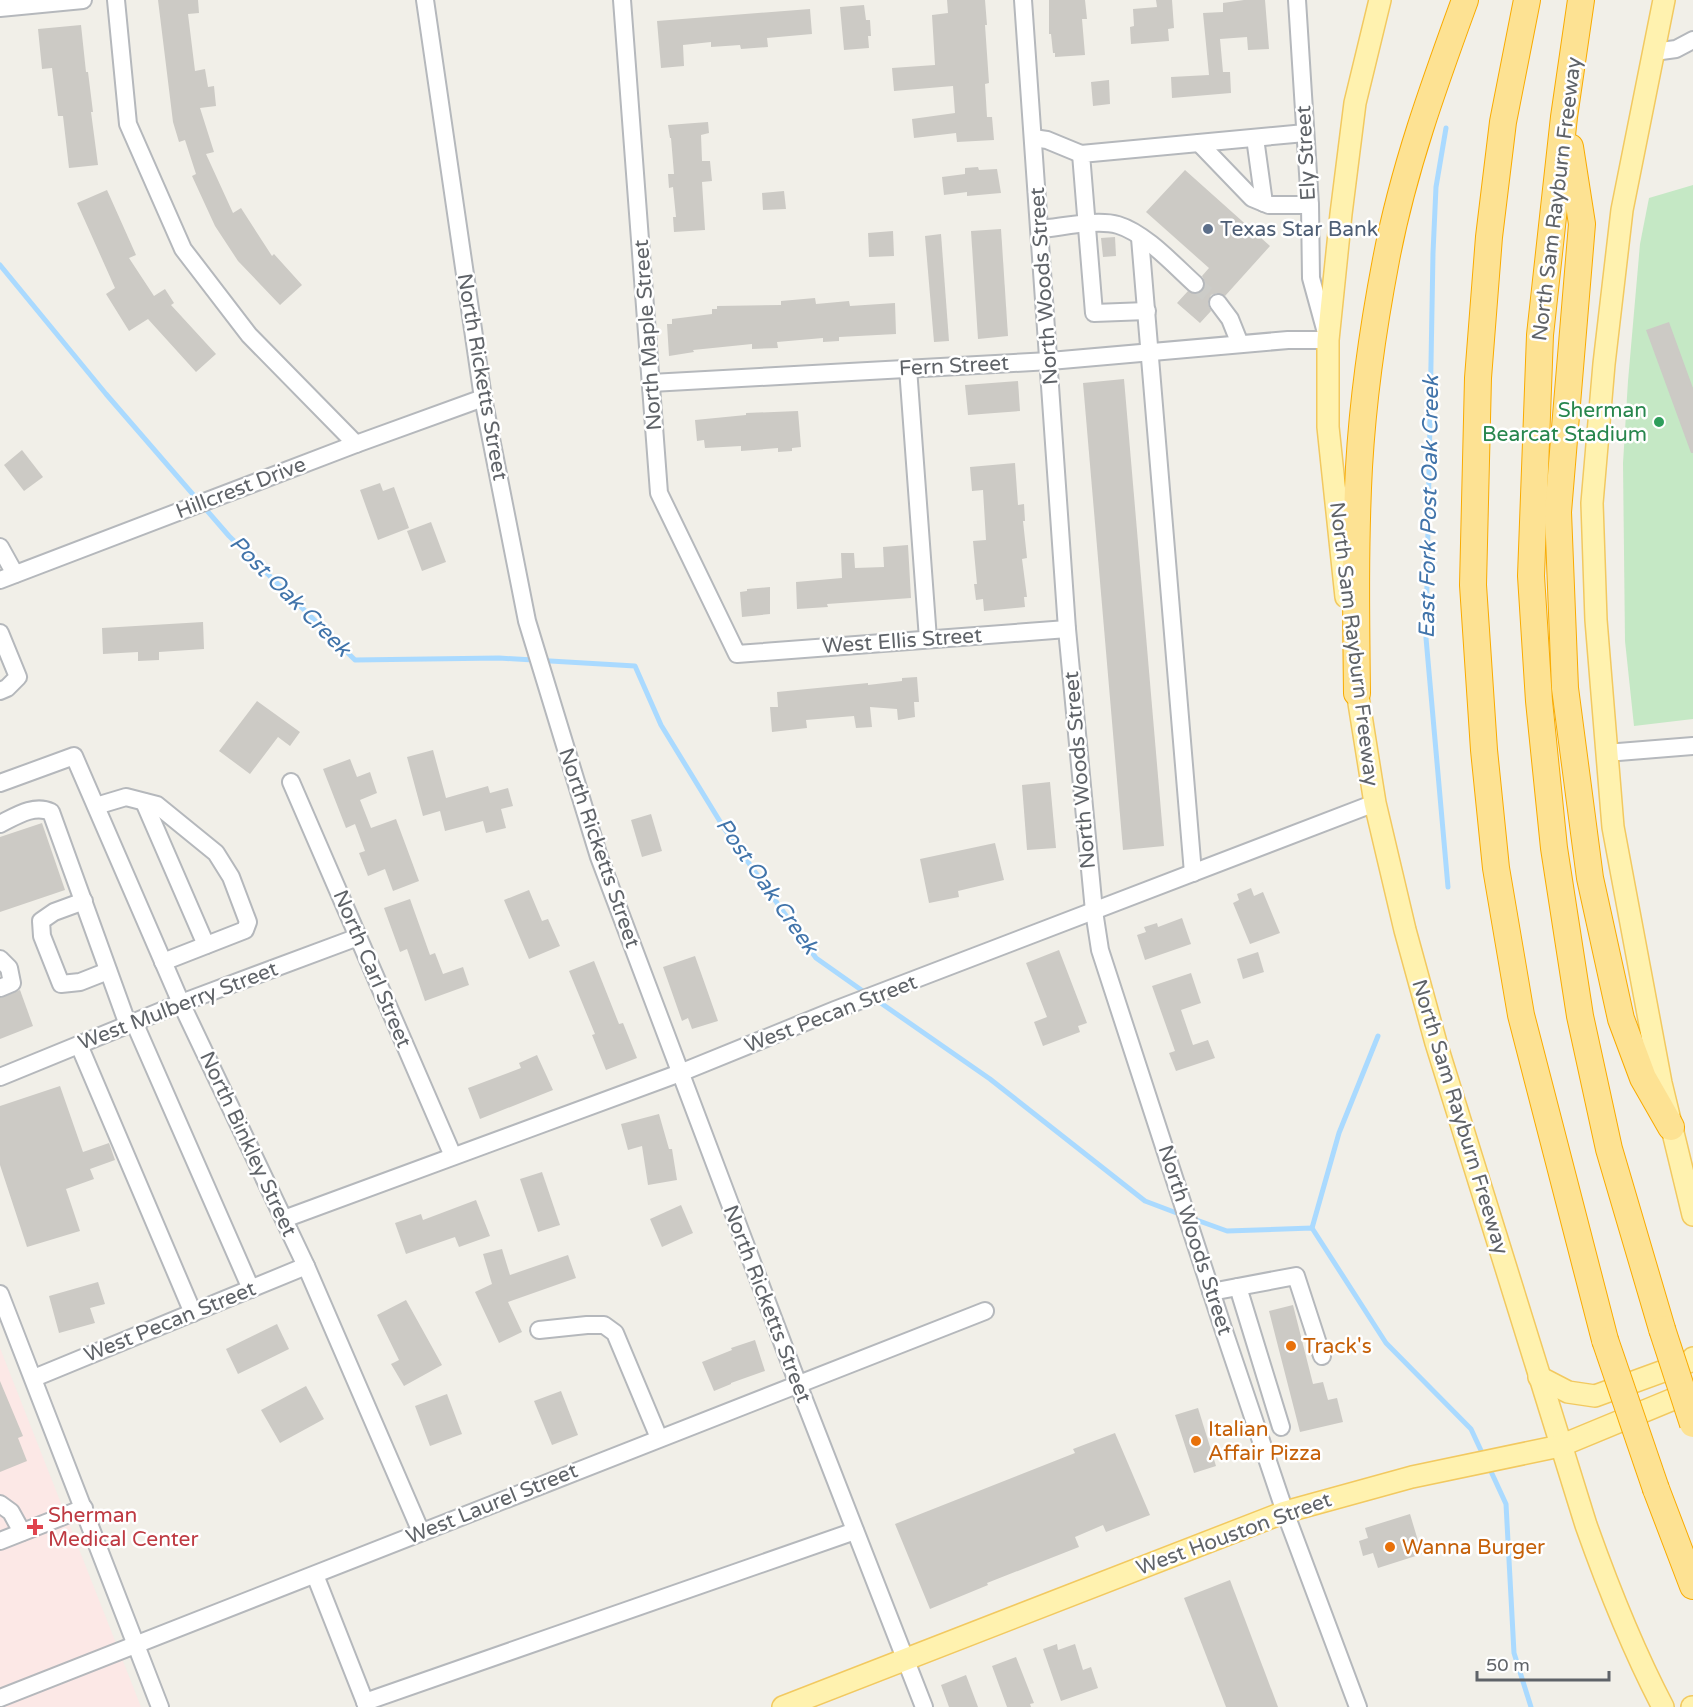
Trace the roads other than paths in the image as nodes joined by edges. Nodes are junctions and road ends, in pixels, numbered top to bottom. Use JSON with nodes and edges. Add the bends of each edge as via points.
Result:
{"nodes":[{"id":1,"x":83,"y":0,"type":"edge"},
{"id":2,"x":116,"y":0,"type":"edge"},
{"id":3,"x":429,"y":0,"type":"edge"},
{"id":4,"x":622,"y":0,"type":"edge"},
{"id":5,"x":1023,"y":0,"type":"edge"},
{"id":6,"x":1297,"y":0,"type":"edge"},
{"id":7,"x":1380,"y":0,"type":"edge"},
{"id":8,"x":1465,"y":0,"type":"edge"},
{"id":9,"x":1527,"y":0,"type":"edge"},
{"id":10,"x":1664,"y":0,"type":"edge"},
{"id":11,"x":1581,"y":1,"type":"edge"},
{"id":12,"x":0,"y":8,"type":"edge"},
{"id":13,"x":1693,"y":40,"type":"edge"},
{"id":14,"x":1654,"y":52,"type":"junction"},
{"id":15,"x":1564,"y":117,"type":"junction"},
{"id":16,"x":1305,"y":133,"type":"junction"},
{"id":17,"x":1034,"y":138,"type":"junction"},
{"id":18,"x":1255,"y":138,"type":"junction"},
{"id":19,"x":1199,"y":143,"type":"junction"},
{"id":20,"x":1082,"y":154,"type":"junction"},
{"id":21,"x":1264,"y":203,"type":"junction"},
{"id":22,"x":1310,"y":205,"type":"junction"},
{"id":23,"x":1087,"y":225,"type":"junction"},
{"id":24,"x":1040,"y":229,"type":"junction"},
{"id":25,"x":1140,"y":238,"type":"junction"},
{"id":26,"x":1195,"y":284,"type":"tunnel mouth"},
{"id":27,"x":1218,"y":303,"type":"tunnel mouth"},
{"id":28,"x":1147,"y":310,"type":"junction"},
{"id":29,"x":1328,"y":340,"type":"junction"},
{"id":30,"x":1240,"y":344,"type":"junction"},
{"id":31,"x":1151,"y":352,"type":"junction"},
{"id":32,"x":1050,"y":360,"type":"junction"},
{"id":33,"x":908,"y":368,"type":"junction"},
{"id":34,"x":651,"y":383,"type":"junction"},
{"id":35,"x":483,"y":398,"type":"junction"},
{"id":36,"x":356,"y":444,"type":"junction"},
{"id":37,"x":0,"y":548,"type":"edge"},
{"id":38,"x":7,"y":577,"type":"edge"},
{"id":39,"x":1067,"y":629,"type":"junction"},
{"id":40,"x":0,"y":633,"type":"edge"},
{"id":41,"x":928,"y":639,"type":"junction"},
{"id":42,"x":737,"y":654,"type":"joint"},
{"id":43,"x":0,"y":691,"type":"edge"},
{"id":44,"x":1357,"y":693,"type":"junction"},
{"id":45,"x":1693,"y":746,"type":"edge"},
{"id":46,"x":1606,"y":753,"type":"junction"},
{"id":47,"x":291,"y":782,"type":"dead end"},
{"id":48,"x":0,"y":783,"type":"edge"},
{"id":49,"x":144,"y":802,"type":"junction"},
{"id":50,"x":1375,"y":803,"type":"junction"},
{"id":51,"x":96,"y":806,"type":"junction"},
{"id":52,"x":0,"y":824,"type":"edge"},
{"id":53,"x":1193,"y":873,"type":"junction"},
{"id":54,"x":84,"y":901,"type":"junction"},
{"id":55,"x":1094,"y":911,"type":"junction"},
{"id":56,"x":358,"y":937,"type":"junction"},
{"id":57,"x":206,"y":945,"type":"junction"},
{"id":58,"x":0,"y":959,"type":"edge"},
{"id":59,"x":163,"y":962,"type":"junction"},
{"id":60,"x":108,"y":971,"type":"junction"},
{"id":61,"x":0,"y":988,"type":"edge"},
{"id":62,"x":181,"y":1003,"type":"junction"},
{"id":63,"x":131,"y":1024,"type":"junction"},
{"id":64,"x":79,"y":1045,"type":"junction"},
{"id":65,"x":680,"y":1073,"type":"junction"},
{"id":66,"x":0,"y":1077,"type":"edge"},
{"id":67,"x":1671,"y":1127,"type":"junction"},
{"id":68,"x":453,"y":1156,"type":"junction"},
{"id":69,"x":1693,"y":1214,"type":"edge"},
{"id":70,"x":284,"y":1219,"type":"junction"},
{"id":71,"x":306,"y":1266,"type":"junction"},
{"id":72,"x":1238,"y":1287,"type":"junction"},
{"id":73,"x":251,"y":1289,"type":"junction"},
{"id":74,"x":1211,"y":1292,"type":"junction"},
{"id":75,"x":0,"y":1294,"type":"edge"},
{"id":76,"x":985,"y":1311,"type":"dead end"},
{"id":77,"x":193,"y":1313,"type":"junction"},
{"id":78,"x":539,"y":1330,"type":"dead end"},
{"id":79,"x":1322,"y":1356,"type":"dead end"},
{"id":80,"x":1693,"y":1358,"type":"edge"},
{"id":81,"x":1539,"y":1377,"type":"junction"},
{"id":82,"x":34,"y":1378,"type":"junction"},
{"id":83,"x":798,"y":1384,"type":"junction"},
{"id":84,"x":1693,"y":1391,"type":"edge"},
{"id":85,"x":1693,"y":1424,"type":"edge"},
{"id":86,"x":1281,"y":1426,"type":"dead end"},
{"id":87,"x":659,"y":1438,"type":"junction"},
{"id":88,"x":1560,"y":1446,"type":"junction"},
{"id":89,"x":0,"y":1504,"type":"edge"},
{"id":90,"x":84,"y":1508,"type":"junction"},
{"id":91,"x":1285,"y":1512,"type":"junction"},
{"id":92,"x":855,"y":1531,"type":"junction"},
{"id":93,"x":22,"y":1532,"type":"junction"},
{"id":94,"x":421,"y":1532,"type":"junction"},
{"id":95,"x":0,"y":1541,"type":"edge"},
{"id":96,"x":315,"y":1575,"type":"junction"},
{"id":97,"x":1693,"y":1586,"type":"edge"},
{"id":98,"x":136,"y":1644,"type":"junction"},
{"id":99,"x":905,"y":1660,"type":"junction"},
{"id":100,"x":0,"y":1698,"type":"edge"},
{"id":101,"x":366,"y":1704,"type":"edge"},
{"id":102,"x":160,"y":1707,"type":"edge"},
{"id":103,"x":783,"y":1707,"type":"edge"},
{"id":104,"x":924,"y":1707,"type":"edge"},
{"id":105,"x":1358,"y":1707,"type":"edge"},
{"id":106,"x":1663,"y":1707,"type":"edge"}],
"edges":[{"from":1,"to":12,"type":"street"},
{"from":2,"to":36,"type":"street","via":[[129,124],[183,249],[249,335]]},
{"from":3,"to":35,"type":"street","name":"North Ricketts Street"},
{"from":4,"to":34,"type":"street","name":"North Maple Street"},
{"from":5,"to":17,"type":"street","name":"North Woods Street"},
{"from":6,"to":16,"type":"street","name":"Ely Street"},
{"from":7,"to":29,"type":"main road","name":"North Sam Rayburn Freeway","via":[[1355,103]]},
{"from":8,"to":44,"type":"highway","via":[[1404,184],[1386,259],[1369,364],[1359,466]]},
{"from":9,"to":97,"type":"highway","bridge":true,"via":[[1503,122],[1478,378],[1473,585],[1496,868],[1521,1015],[1605,1340]]},
{"from":10,"to":14,"type":"main road"},
{"from":11,"to":15,"type":"highway","name":"North Sam Rayburn Freeway"},
{"from":13,"to":14,"type":"street","via":[[1676,49]]},
{"from":14,"to":46,"type":"main road","via":[[1622,210],[1592,503]]},
{"from":15,"to":67,"type":"highway","via":[[1582,224],[1558,512],[1565,688],[1590,878],[1622,1019],[1643,1078]]},
{"from":15,"to":85,"type":"highway","name":"North Sam Rayburn Freeway","bridge":true,"via":[[1540,335],[1536,422],[1531,576],[1539,701],[1554,849],[1580,1016],[1609,1149]]},
{"from":16,"to":18,"type":"street"},
{"from":16,"to":22,"type":"street","name":"Ely Street"},
{"from":17,"to":20,"type":"street"},
{"from":17,"to":24,"type":"street","name":"North Woods Street"},
{"from":18,"to":19,"type":"street"},
{"from":18,"to":21,"type":"street"},
{"from":19,"to":20,"type":"street"},
{"from":19,"to":21,"type":"street","via":[[1252,198]]},
{"from":20,"to":23,"type":"street"},
{"from":21,"to":22,"type":"street"},
{"from":22,"to":29,"type":"street","name":"Ely Street","via":[[1311,278]]},
{"from":23,"to":24,"type":"street"},
{"from":23,"to":25,"type":"street","via":[[1119,226]]},
{"from":23,"to":28,"type":"street","via":[[1094,313]]},
{"from":24,"to":32,"type":"street","name":"North Woods Street"},
{"from":25,"to":26,"type":"street","via":[[1151,243]]},
{"from":25,"to":28,"type":"street"},
{"from":27,"to":30,"type":"street","via":[[1230,319]]},
{"from":28,"to":31,"type":"street"},
{"from":29,"to":30,"type":"street","name":"Fern Street"},
{"from":29,"to":44,"type":"main road","name":"North Sam Rayburn Freeway","via":[[1328,428]]},
{"from":30,"to":31,"type":"street","name":"Fern Street"},
{"from":31,"to":32,"type":"street","name":"Fern Street"},
{"from":31,"to":53,"type":"street"},
{"from":32,"to":33,"type":"street","name":"Fern Street"},
{"from":32,"to":39,"type":"street","name":"North Woods Street"},
{"from":33,"to":34,"type":"street","name":"Fern Street"},
{"from":33,"to":41,"type":"street"},
{"from":34,"to":42,"type":"street","name":"North Maple Street","via":[[659,493]]},
{"from":35,"to":36,"type":"street","name":"Hillcrest Drive"},
{"from":35,"to":65,"type":"street","name":"North Ricketts Street","via":[[527,621],[599,857]]},
{"from":36,"to":38,"type":"street","name":"Hillcrest Drive"},
{"from":37,"to":38,"type":"street"},
{"from":39,"to":41,"type":"street","name":"West Ellis Street"},
{"from":39,"to":55,"type":"street","name":"North Woods Street"},
{"from":40,"to":43,"type":"street","via":[[18,676]]},
{"from":41,"to":42,"type":"street","name":"West Ellis Street"},
{"from":44,"to":50,"type":"main road","name":"North Sam Rayburn Freeway"},
{"from":45,"to":46,"type":"street"},
{"from":46,"to":67,"type":"main road","via":[[1613,827]]},
{"from":47,"to":56,"type":"street","name":"North Carl Street"},
{"from":48,"to":51,"type":"street","name":"North Binkley Street","via":[[74,756]]},
{"from":49,"to":51,"type":"street","via":[[126,797]]},
{"from":49,"to":57,"type":"street"},
{"from":49,"to":57,"type":"street","via":[[157,805],[216,853],[231,878],[248,922],[245,930]]},
{"from":50,"to":53,"type":"street","name":"West Pecan Street"},
{"from":50,"to":81,"type":"main road","name":"North Sam Rayburn Freeway","via":[[1436,1043]]},
{"from":51,"to":59,"type":"street","name":"North Binkley Street"},
{"from":52,"to":54,"type":"street","via":[[28,811],[43,808],[51,812]]},
{"from":53,"to":55,"type":"street","name":"West Pecan Street"},
{"from":54,"to":60,"type":"street"},
{"from":54,"to":60,"type":"street","via":[[40,921],[42,936],[61,984],[80,982]]},
{"from":55,"to":65,"type":"street","name":"West Pecan Street"},
{"from":55,"to":74,"type":"street","name":"North Woods Street","via":[[1100,950]]},
{"from":56,"to":62,"type":"street","name":"West Mulberry Street"},
{"from":56,"to":68,"type":"street","name":"North Carl Street"},
{"from":57,"to":59,"type":"street"},
{"from":58,"to":61,"type":"street","via":[[9,968],[12,983]]},
{"from":59,"to":62,"type":"street","name":"North Binkley Street"},
{"from":60,"to":63,"type":"street"},
{"from":62,"to":63,"type":"street","name":"West Mulberry Street"},
{"from":62,"to":70,"type":"street","name":"North Binkley Street"},
{"from":63,"to":64,"type":"street","name":"West Mulberry Street"},
{"from":63,"to":73,"type":"street"},
{"from":64,"to":66,"type":"street","name":"West Mulberry Street"},
{"from":64,"to":77,"type":"street"},
{"from":65,"to":68,"type":"street","name":"West Pecan Street"},
{"from":65,"to":83,"type":"street","name":"North Ricketts Street"},
{"from":67,"to":69,"type":"main road"},
{"from":68,"to":70,"type":"street","name":"West Pecan Street"},
{"from":70,"to":71,"type":"street","name":"North Binkley Street"},
{"from":71,"to":73,"type":"street","name":"West Pecan Street"},
{"from":71,"to":94,"type":"street","name":"North Binkley Street"},
{"from":72,"to":74,"type":"street"},
{"from":72,"to":79,"type":"street","via":[[1296,1276]]},
{"from":72,"to":86,"type":"street"},
{"from":73,"to":77,"type":"street","name":"West Pecan Street"},
{"from":74,"to":91,"type":"street","name":"North Woods Street"},
{"from":75,"to":82,"type":"street"},
{"from":76,"to":83,"type":"street","name":"West Laurel Street"},
{"from":77,"to":82,"type":"street","name":"West Pecan Street"},
{"from":78,"to":87,"type":"street","via":[[604,1325],[615,1333]]},
{"from":80,"to":81,"type":"main road","via":[[1595,1396],[1568,1392]]},
{"from":81,"to":88,"type":"main road","name":"North Sam Rayburn Freeway"},
{"from":82,"to":90,"type":"street"},
{"from":83,"to":87,"type":"street","name":"West Laurel Street"},
{"from":83,"to":92,"type":"street","name":"North Ricketts Street"},
{"from":84,"to":88,"type":"main road","name":"West Houston Street"},
{"from":87,"to":94,"type":"street","name":"West Laurel Street"},
{"from":88,"to":91,"type":"main road","name":"West Houston Street","via":[[1368,1488]]},
{"from":88,"to":106,"type":"main road","name":"North Sam Rayburn Freeway","via":[[1611,1596]]},
{"from":89,"to":93,"type":"street","via":[[11,1512]]},
{"from":90,"to":93,"type":"street"},
{"from":90,"to":98,"type":"street"},
{"from":91,"to":99,"type":"main road","name":"West Houston Street"},
{"from":91,"to":105,"type":"street","name":"North Woods Street"},
{"from":92,"to":99,"type":"street","name":"North Ricketts Street"},
{"from":92,"to":101,"type":"street"},
{"from":93,"to":95,"type":"street"},
{"from":94,"to":96,"type":"street","name":"West Laurel Street"},
{"from":96,"to":98,"type":"street","name":"West Laurel Street"},
{"from":96,"to":101,"type":"street"},
{"from":98,"to":100,"type":"street","name":"West Laurel Street"},
{"from":98,"to":102,"type":"street"},
{"from":99,"to":103,"type":"main road","name":"West Houston Street"},
{"from":99,"to":104,"type":"street","name":"North Ricketts Street"}]}
